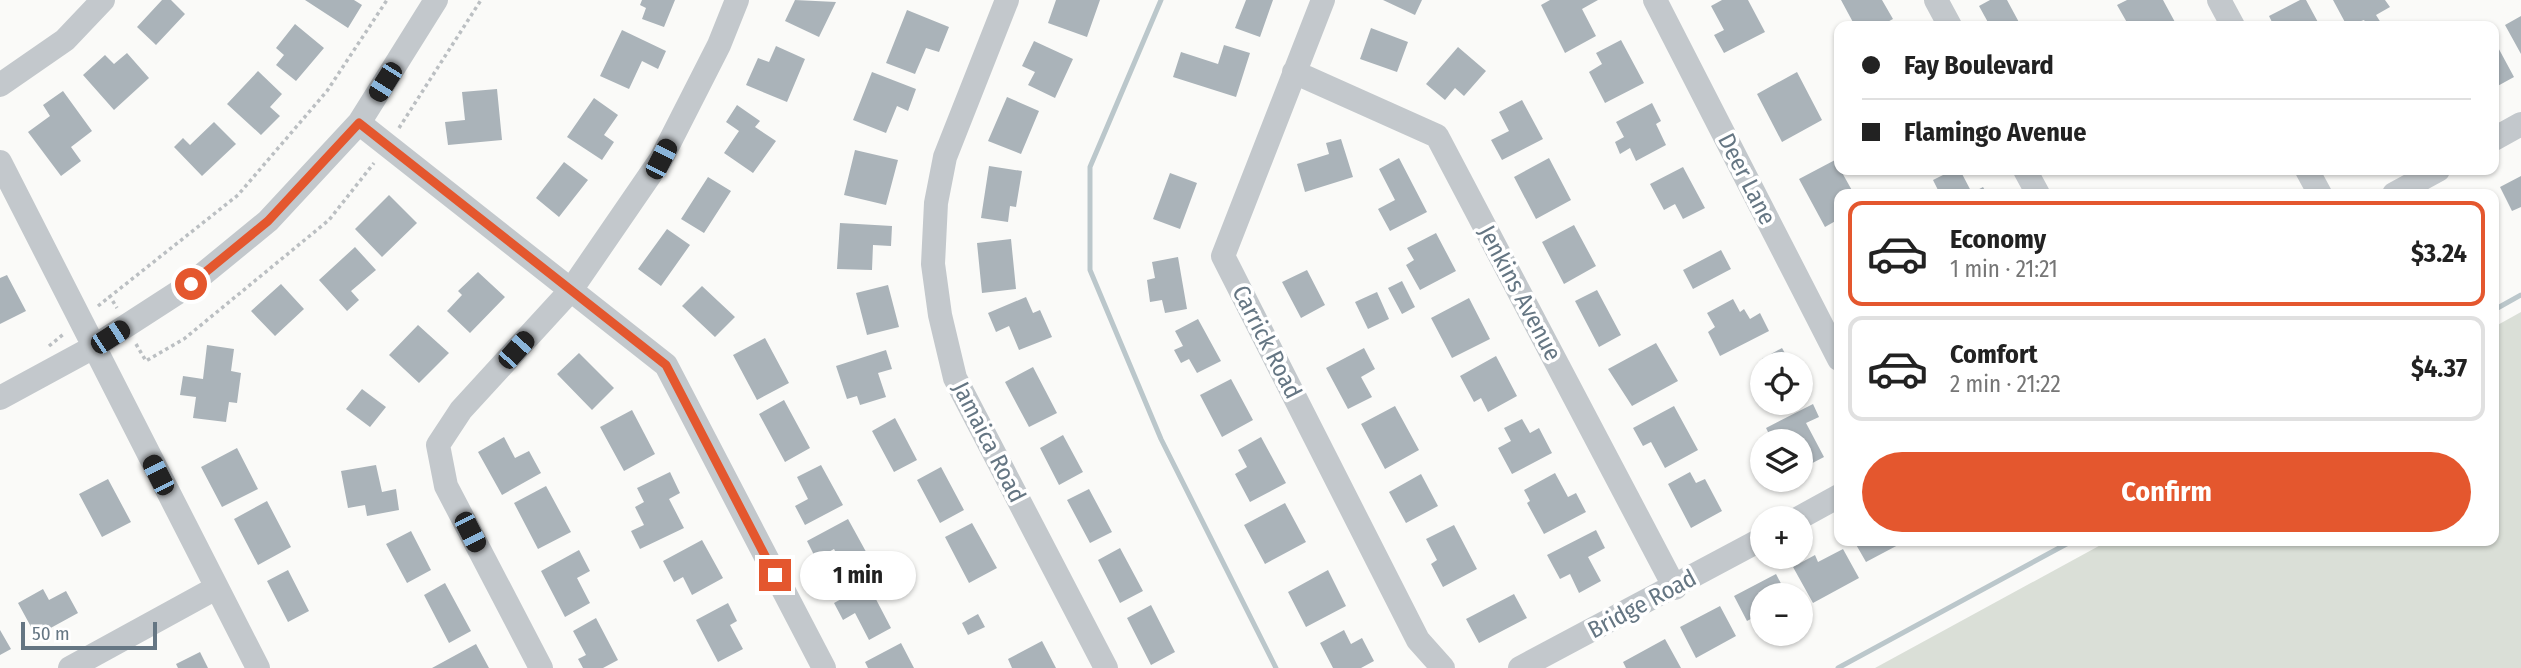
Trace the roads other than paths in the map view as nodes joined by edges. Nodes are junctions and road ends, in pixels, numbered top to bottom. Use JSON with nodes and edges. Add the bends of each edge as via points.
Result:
{"nodes":[{"id":1,"x":103,"y":0,"type":"edge"},
{"id":2,"x":436,"y":0,"type":"edge"},
{"id":3,"x":737,"y":0,"type":"edge"},
{"id":4,"x":1007,"y":0,"type":"edge"},
{"id":5,"x":1322,"y":0,"type":"edge"},
{"id":6,"x":1655,"y":0,"type":"edge"},
{"id":7,"x":1936,"y":0,"type":"edge"},
{"id":8,"x":2220,"y":0,"type":"edge"},
{"id":9,"x":1947,"y":21,"type":"edge"},
{"id":10,"x":2230,"y":21,"type":"edge"},
{"id":11,"x":1294,"y":72,"type":"junction"},
{"id":12,"x":0,"y":85,"type":"edge"},
{"id":13,"x":359,"y":123,"type":"junction"},
{"id":14,"x":2521,"y":124,"type":"edge"},
{"id":15,"x":2499,"y":136,"type":"edge"},
{"id":16,"x":0,"y":162,"type":"edge"},
{"id":17,"x":2429,"y":175,"type":"edge"},
{"id":18,"x":2402,"y":189,"type":"edge"},
{"id":19,"x":571,"y":290,"type":"junction"},
{"id":20,"x":92,"y":348,"type":"junction"},
{"id":21,"x":1834,"y":349,"type":"edge"},
{"id":22,"x":0,"y":398,"type":"edge"},
{"id":23,"x":1834,"y":499,"type":"edge"},
{"id":24,"x":1813,"y":510,"type":"edge"},
{"id":25,"x":1750,"y":546,"type":"edge"},
{"id":26,"x":1675,"y":587,"type":"junction"},
{"id":27,"x":216,"y":588,"type":"junction"},
{"id":28,"x":71,"y":668,"type":"edge"},
{"id":29,"x":258,"y":668,"type":"edge"},
{"id":30,"x":541,"y":668,"type":"edge"},
{"id":31,"x":824,"y":668,"type":"edge"},
{"id":32,"x":1106,"y":668,"type":"edge"},
{"id":33,"x":1443,"y":668,"type":"edge"},
{"id":34,"x":1520,"y":668,"type":"edge"}],
"edges":[{"from":1,"to":12,"type":"street","via":[[65,40]]},
{"from":2,"to":13,"type":"street"},
{"from":3,"to":19,"type":"street","via":[[719,46],[661,159]]},
{"from":4,"to":32,"type":"street","name":"Jamaica Road","via":[[945,157],[936,203],[933,264],[940,315],[955,378]]},
{"from":5,"to":11,"type":"street","name":"Carrick Road"},
{"from":6,"to":21,"type":"street","name":"Deer Lane"},
{"from":7,"to":9,"type":"street"},
{"from":8,"to":10,"type":"street"},
{"from":11,"to":26,"type":"street","name":"Jenkins Avenue","via":[[1437,136]]},
{"from":11,"to":33,"type":"street","name":"Carrick Road","via":[[1223,256],[1418,640]]},
{"from":13,"to":19,"type":"street"},
{"from":13,"to":20,"type":"street","via":[[268,221],[191,284]]},
{"from":14,"to":15,"type":"street"},
{"from":16,"to":20,"type":"street"},
{"from":17,"to":18,"type":"street"},
{"from":19,"to":30,"type":"street","via":[[461,410],[438,445],[446,486]]},
{"from":19,"to":31,"type":"street","via":[[666,365]]},
{"from":20,"to":22,"type":"street"},
{"from":20,"to":27,"type":"street"},
{"from":23,"to":24,"type":"street"},
{"from":25,"to":26,"type":"street","name":"Bridge Road"},
{"from":26,"to":34,"type":"street","name":"Bridge Road"},
{"from":27,"to":28,"type":"street"},
{"from":27,"to":29,"type":"street"}]}
